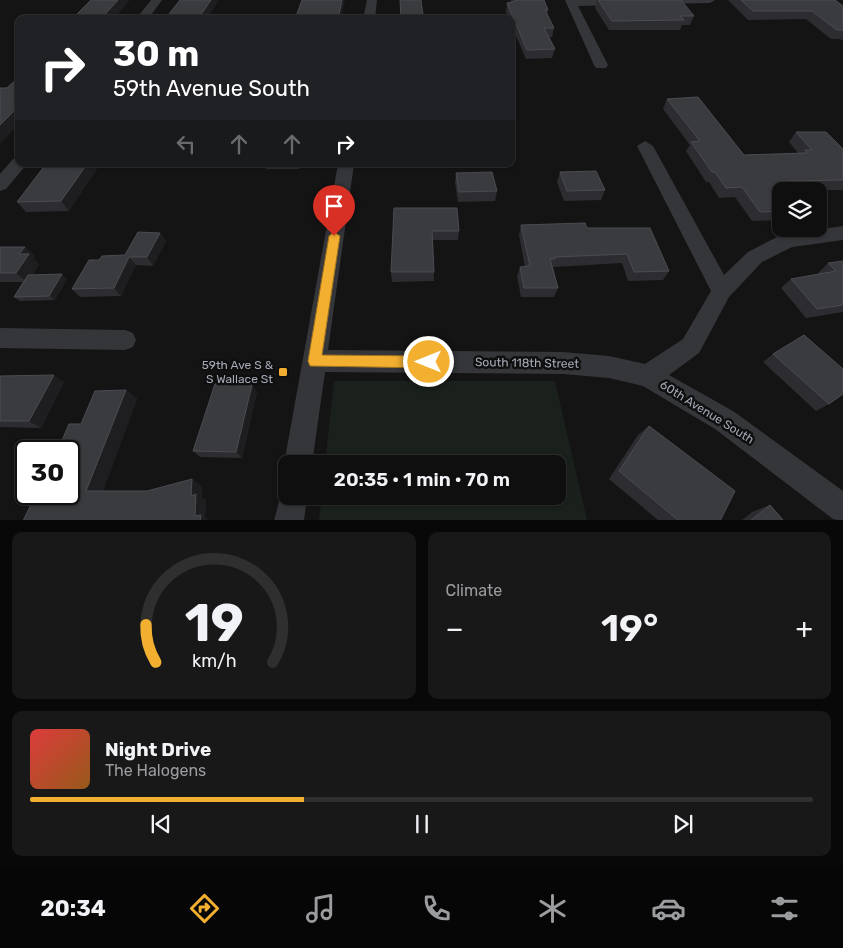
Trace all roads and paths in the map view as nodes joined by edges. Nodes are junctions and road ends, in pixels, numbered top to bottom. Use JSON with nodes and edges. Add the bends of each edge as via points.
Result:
{"nodes":[{"id":1,"x":158,"y":0,"type":"edge"},
{"id":2,"x":372,"y":0,"type":"edge"},
{"id":3,"x":700,"y":0,"type":"edge"},
{"id":4,"x":710,"y":0,"type":"edge"},
{"id":5,"x":571,"y":1,"type":"edge"},
{"id":6,"x":145,"y":15,"type":"edge"},
{"id":7,"x":370,"y":15,"type":"edge"},
{"id":8,"x":601,"y":65,"type":"dead end"},
{"id":9,"x":645,"y":146,"type":"dead end"},
{"id":10,"x":16,"y":167,"type":"edge"},
{"id":11,"x":346,"y":167,"type":"edge"},
{"id":12,"x":0,"y":185,"type":"edge"},
{"id":13,"x":843,"y":233,"type":"edge"},
{"id":14,"x":722,"y":291,"type":"junction"},
{"id":15,"x":0,"y":338,"type":"edge"},
{"id":16,"x":125,"y":340,"type":"dead end"},
{"id":17,"x":314,"y":361,"type":"junction"},
{"id":18,"x":648,"y":376,"type":"junction"},
{"id":19,"x":299,"y":455,"type":"edge"},
{"id":20,"x":292,"y":505,"type":"edge"},
{"id":21,"x":843,"y":509,"type":"edge"},
{"id":22,"x":289,"y":520,"type":"edge"}],
"edges":[{"from":1,"to":6,"type":"street"},
{"from":2,"to":7,"type":"street"},
{"from":3,"to":4,"type":"street"},
{"from":3,"to":5,"type":"street"},
{"from":5,"to":8,"type":"street"},
{"from":9,"to":14,"type":"street"},
{"from":10,"to":12,"type":"street"},
{"from":11,"to":17,"type":"street"},
{"from":13,"to":14,"type":"street","name":"60th Avenue South","via":[[788,240],[755,257]]},
{"from":14,"to":18,"type":"street","name":"60th Avenue South","via":[[691,346]]},
{"from":15,"to":16,"type":"street"},
{"from":17,"to":18,"type":"street","name":"South 118th Street","via":[[564,363],[609,367]]},
{"from":17,"to":19,"type":"street"},
{"from":18,"to":21,"type":"street","name":"60th Avenue South","via":[[724,420]]},
{"from":20,"to":22,"type":"street"}]}
